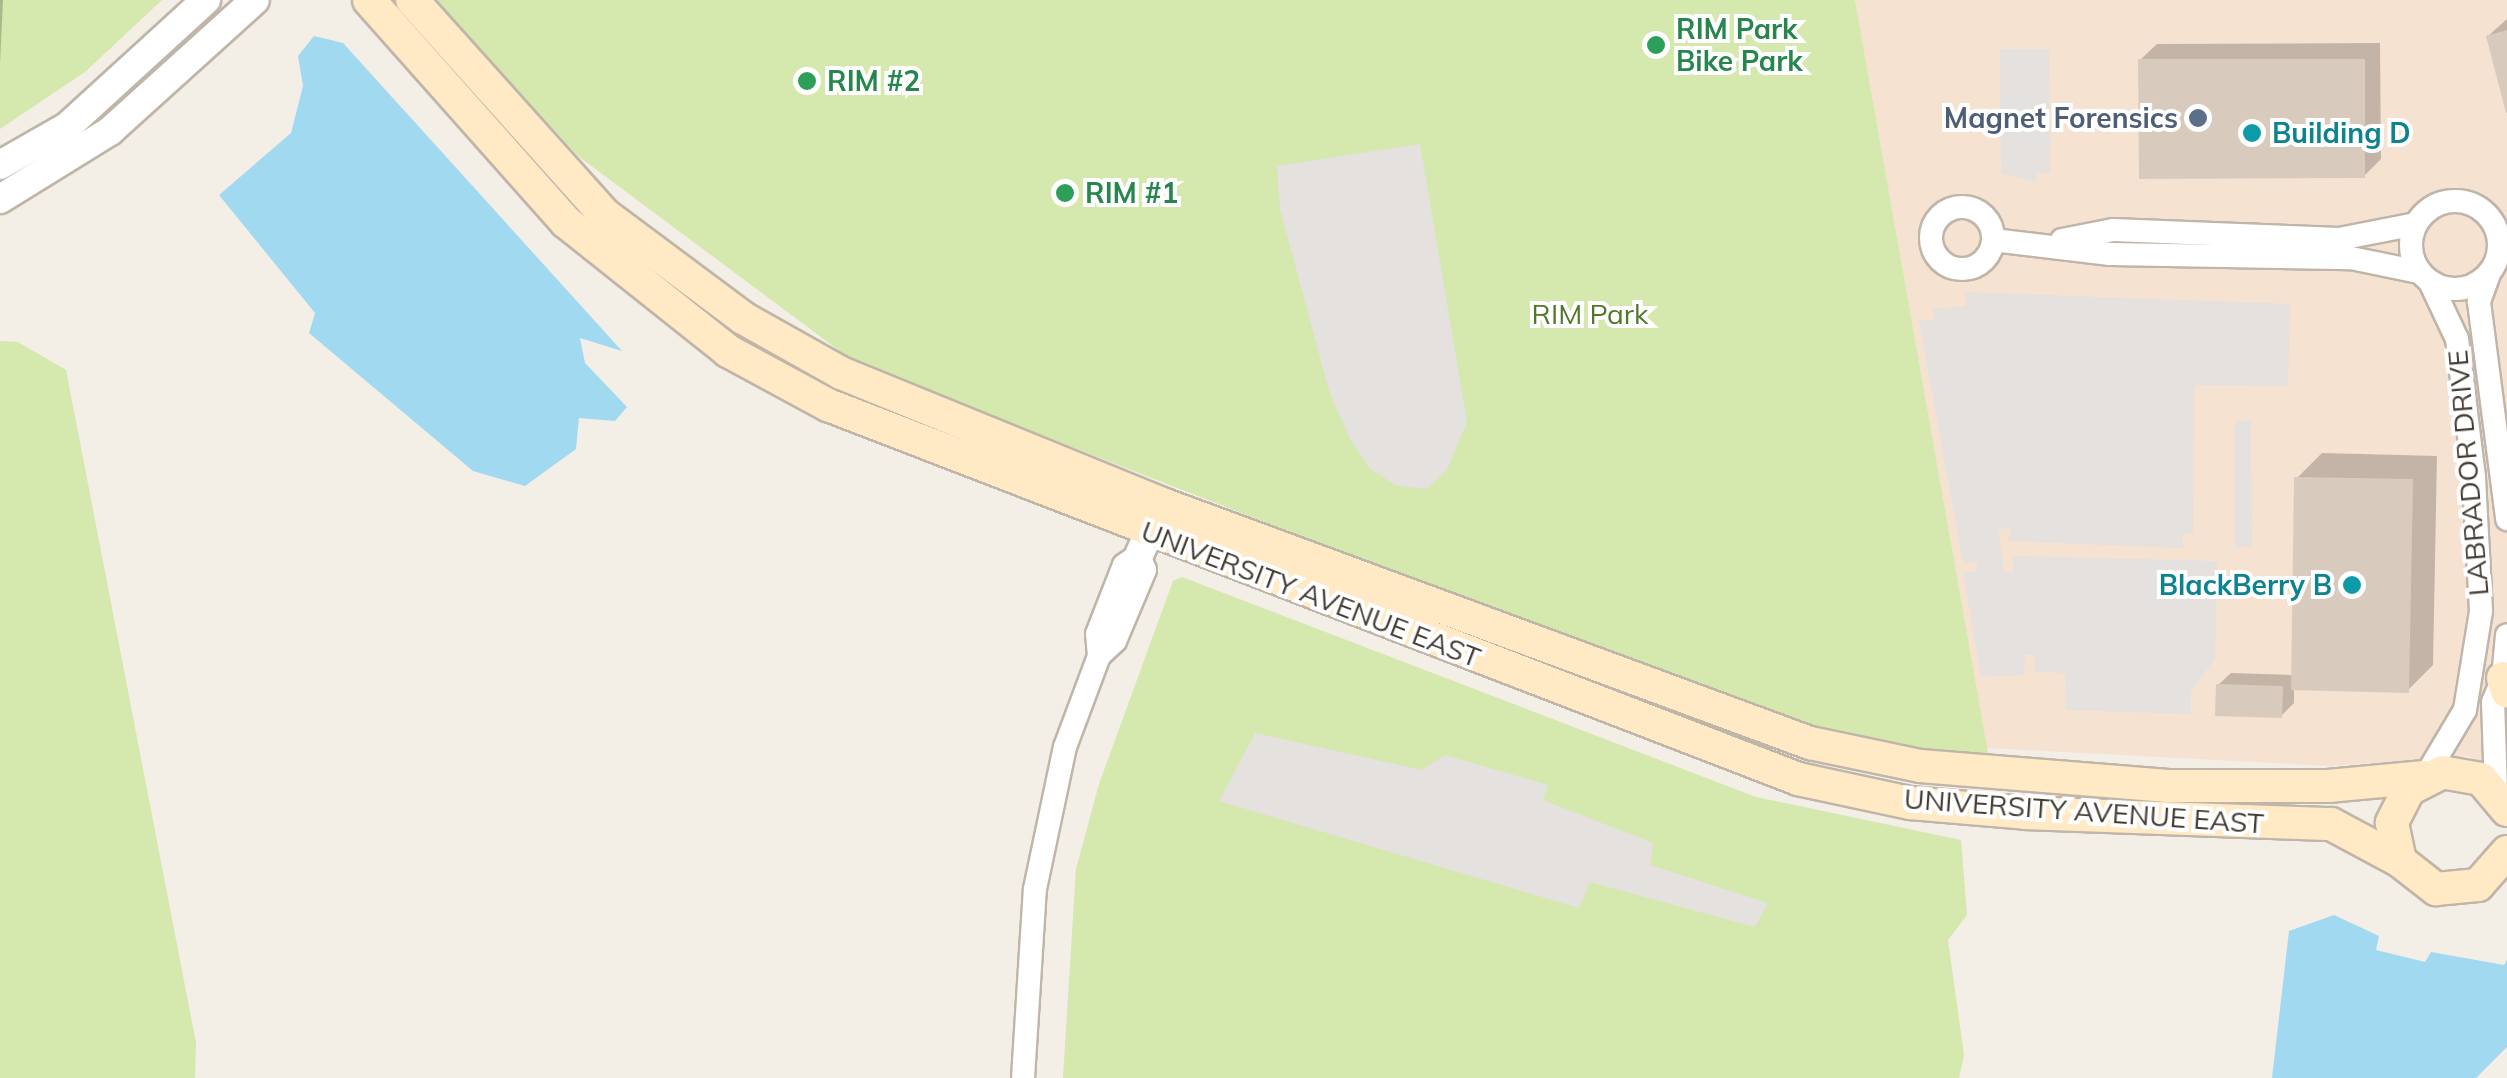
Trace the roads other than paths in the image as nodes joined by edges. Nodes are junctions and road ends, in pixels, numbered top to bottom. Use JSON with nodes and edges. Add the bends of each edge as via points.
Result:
{"nodes":[{"id":1,"x":206,"y":0,"type":"edge"},
{"id":2,"x":255,"y":0,"type":"edge"},
{"id":3,"x":369,"y":0,"type":"edge"},
{"id":4,"x":412,"y":0,"type":"edge"},
{"id":5,"x":0,"y":165,"type":"edge"},
{"id":6,"x":0,"y":199,"type":"edge"},
{"id":7,"x":2498,"y":221,"type":"edge"},
{"id":8,"x":2416,"y":224,"type":"junction"},
{"id":9,"x":1994,"y":240,"type":"dead end"},
{"id":10,"x":2049,"y":242,"type":"junction"},
{"id":11,"x":2497,"y":267,"type":"edge"},
{"id":12,"x":2425,"y":277,"type":"junction"},
{"id":13,"x":2507,"y":519,"type":"edge"},
{"id":14,"x":1150,"y":530,"type":"junction"},
{"id":15,"x":2507,"y":636,"type":"edge"},
{"id":16,"x":2505,"y":685,"type":"edge"},
{"id":17,"x":2425,"y":778,"type":"junction"},
{"id":18,"x":2501,"y":801,"type":"edge"},
{"id":19,"x":2507,"y":852,"type":"edge"},
{"id":20,"x":2400,"y":861,"type":"junction"},
{"id":21,"x":2460,"y":890,"type":"junction"},
{"id":22,"x":2507,"y":890,"type":"edge"},
{"id":23,"x":1023,"y":1078,"type":"edge"}],
"edges":[{"from":1,"to":5,"type":"street","via":[[68,126]]},
{"from":2,"to":6,"type":"street","via":[[110,130],[47,176]]},
{"from":3,"to":14,"type":"main road","name":"UNIVERSITY AVENUE EAST","via":[[566,222],[728,351],[828,405]]},
{"from":4,"to":14,"type":"main road","name":"UNIVERSITY AVENUE EAST","via":[[605,215],[743,318]]},
{"from":7,"to":8,"type":"street","via":[[2451,202],[2427,211]]},
{"from":7,"to":11,"type":"street"},
{"from":8,"to":10,"type":"street","via":[[2340,239],[2113,230]]},
{"from":8,"to":12,"type":"street","via":[[2410,248]]},
{"from":9,"to":10,"type":"street"},
{"from":10,"to":12,"type":"street","via":[[2110,254],[2351,258]]},
{"from":11,"to":12,"type":"street","via":[[2466,288]]},
{"from":11,"to":13,"type":"street","name":"LABRADOR DRIVE","via":[[2479,302]]},
{"from":12,"to":17,"type":"street","name":"LABRADOR DRIVE","via":[[2457,339],[2474,476],[2480,611],[2465,710]]},
{"from":14,"to":17,"type":"main road","name":"UNIVERSITY AVENUE EAST","via":[[1810,743],[1920,766],[2168,786]]},
{"from":14,"to":20,"type":"main road","name":"UNIVERSITY AVENUE EAST","via":[[1798,778],[1910,803],[1988,810],[2219,825],[2330,824]]},
{"from":14,"to":23,"type":"street","via":[[1145,570],[1115,641],[1099,656],[1066,747],[1035,890]]},
{"from":15,"to":16,"type":"street"},
{"from":16,"to":18,"type":"street","via":[[2493,702]]},
{"from":17,"to":18,"type":"main road","name":"UNIVERSITY AVENUE EAST","via":[[2462,773]]},
{"from":17,"to":20,"type":"main road","via":[[2409,789],[2392,823]]},
{"from":19,"to":21,"type":"main road","via":[[2494,873]]},
{"from":20,"to":21,"type":"main road","name":"UNIVERSITY AVENUE EAST","via":[[2425,884]]},
{"from":21,"to":22,"type":"main road"}]}
